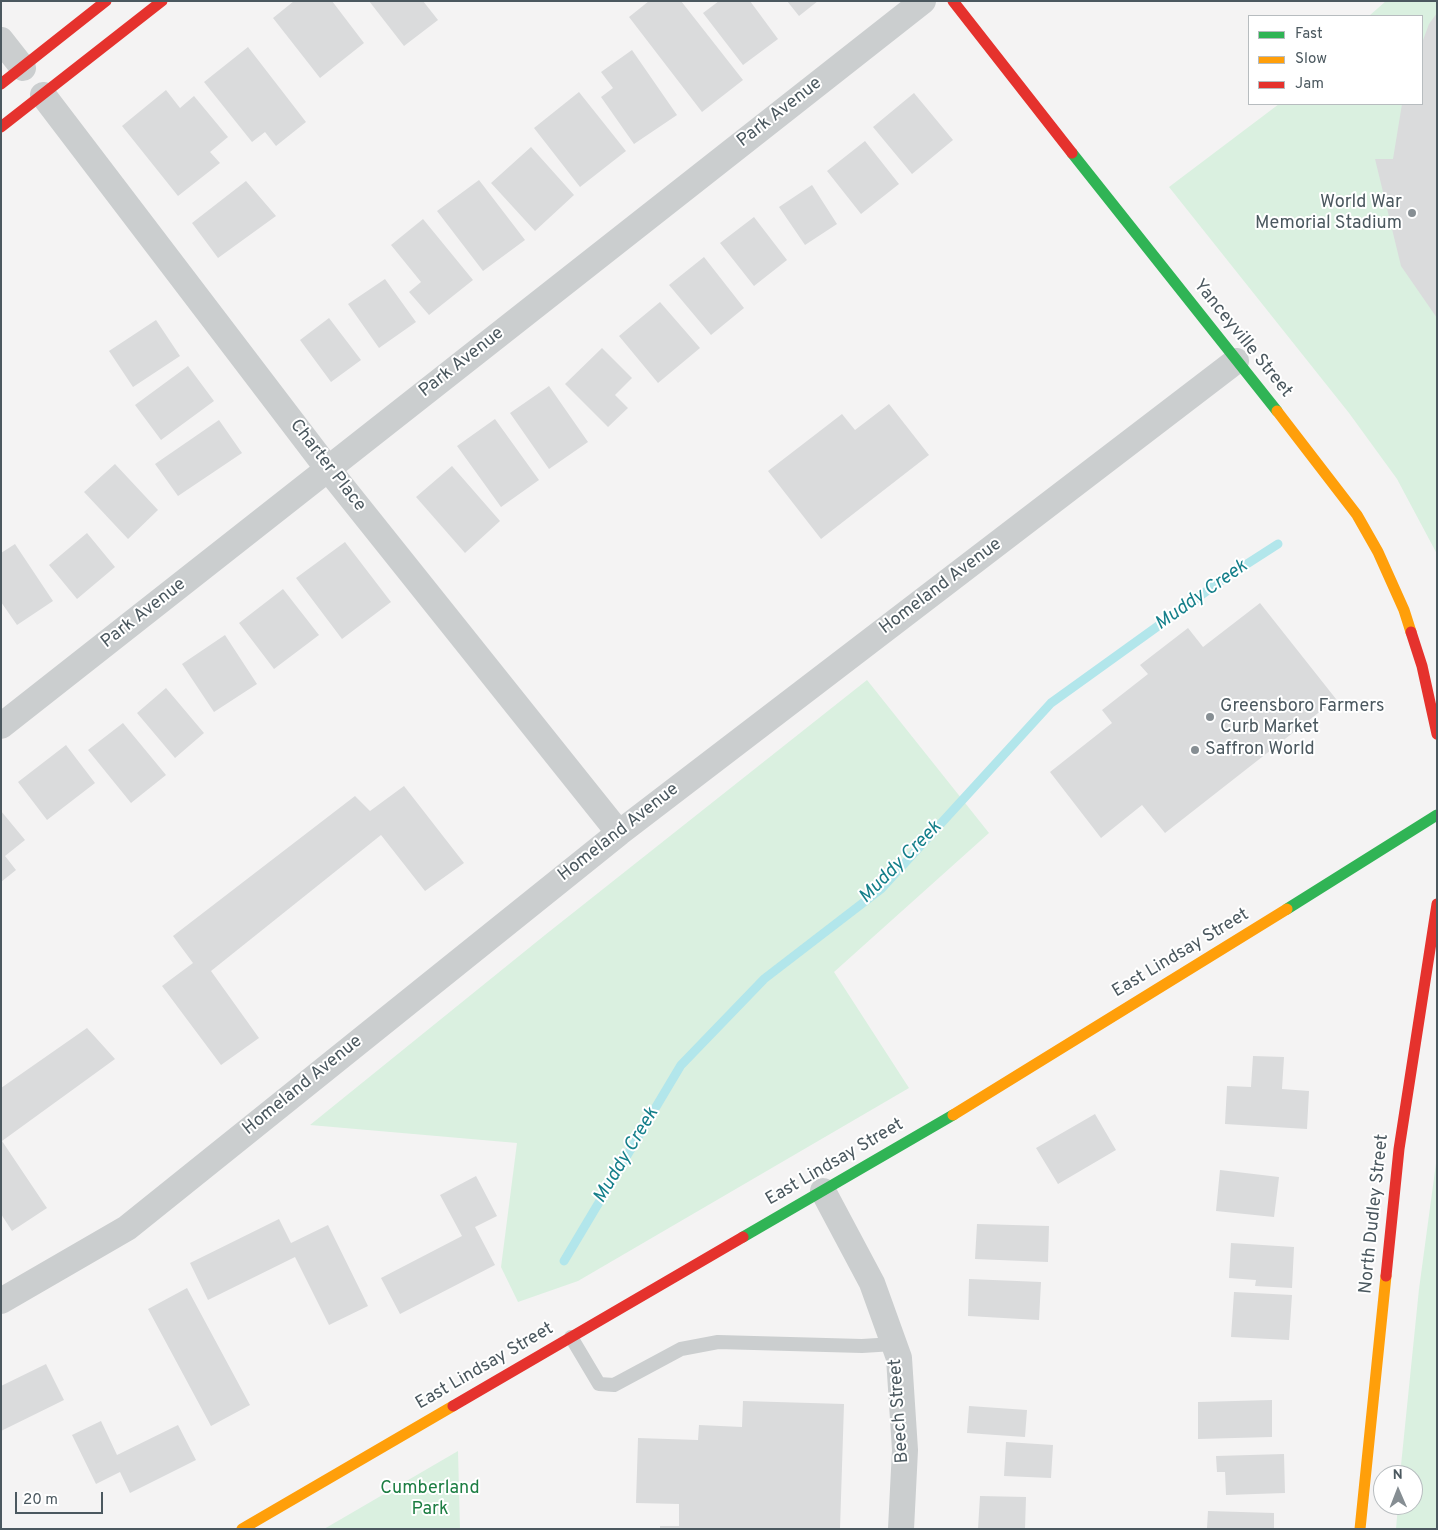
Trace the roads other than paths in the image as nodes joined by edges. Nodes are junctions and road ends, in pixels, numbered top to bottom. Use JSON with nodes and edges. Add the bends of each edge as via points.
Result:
{"nodes":[{"id":1,"x":106,"y":1,"type":"edge"},
{"id":2,"x":162,"y":1,"type":"edge"},
{"id":3,"x":923,"y":1,"type":"edge"},
{"id":4,"x":953,"y":1,"type":"edge"},
{"id":5,"x":1,"y":40,"type":"edge"},
{"id":6,"x":22,"y":68,"type":"junction"},
{"id":7,"x":1,"y":84,"type":"edge"},
{"id":8,"x":43,"y":95,"type":"junction"},
{"id":9,"x":1,"y":127,"type":"edge"},
{"id":10,"x":1236,"y":361,"type":"junction"},
{"id":11,"x":328,"y":469,"type":"junction"},
{"id":12,"x":1,"y":726,"type":"edge"},
{"id":13,"x":1437,"y":734,"type":"edge"},
{"id":14,"x":1437,"y":815,"type":"edge"},
{"id":15,"x":618,"y":833,"type":"junction"},
{"id":16,"x":1437,"y":904,"type":"edge"},
{"id":17,"x":822,"y":1191,"type":"junction"},
{"id":18,"x":1,"y":1301,"type":"edge"},
{"id":19,"x":571,"y":1337,"type":"junction"},
{"id":20,"x":894,"y":1344,"type":"junction"},
{"id":21,"x":242,"y":1529,"type":"edge"},
{"id":22,"x":901,"y":1529,"type":"edge"},
{"id":23,"x":1360,"y":1529,"type":"edge"}],
"edges":[{"from":1,"to":6,"type":"street"},
{"from":2,"to":8,"type":"street"},
{"from":3,"to":11,"type":"street","name":"Park Avenue"},
{"from":4,"to":10,"type":"street","name":"Yanceyville Street"},
{"from":5,"to":6,"type":"street"},
{"from":6,"to":7,"type":"street"},
{"from":8,"to":9,"type":"street"},
{"from":8,"to":11,"type":"street","name":"Charter Place"},
{"from":10,"to":13,"type":"street","name":"Yanceyville Street","via":[[1357,515],[1378,552],[1404,610],[1422,666]]},
{"from":10,"to":15,"type":"street","name":"Homeland Avenue"},
{"from":11,"to":12,"type":"street","name":"Park Avenue"},
{"from":11,"to":15,"type":"street","name":"Charter Place"},
{"from":14,"to":17,"type":"street","name":"East Lindsay Street","via":[[1278,916]]},
{"from":15,"to":18,"type":"street","name":"Homeland Avenue","via":[[127,1228]]},
{"from":16,"to":23,"type":"street","name":"North Dudley Street","via":[[1399,1149]]},
{"from":17,"to":19,"type":"street","name":"East Lindsay Street"},
{"from":17,"to":20,"type":"street","name":"Beech Street","via":[[872,1283]]},
{"from":19,"to":20,"type":"lane","via":[[599,1384],[614,1385],[681,1349],[718,1342]]},
{"from":19,"to":21,"type":"street","name":"East Lindsay Street"},
{"from":20,"to":22,"type":"street","name":"Beech Street","via":[[899,1358],[906,1450]]}]}
